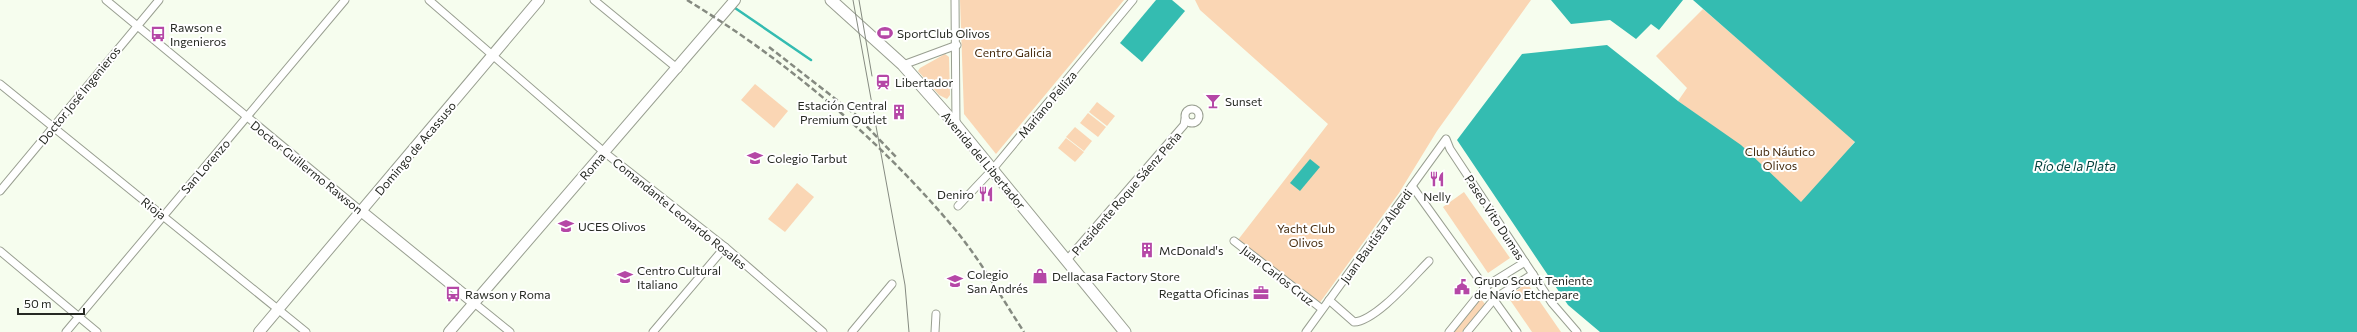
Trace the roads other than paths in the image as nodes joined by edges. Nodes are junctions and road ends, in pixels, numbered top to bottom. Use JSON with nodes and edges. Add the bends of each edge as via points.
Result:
{"nodes":[{"id":1,"x":106,"y":0,"type":"edge"},
{"id":2,"x":159,"y":0,"type":"edge"},
{"id":3,"x":345,"y":0,"type":"edge"},
{"id":4,"x":429,"y":0,"type":"edge"},
{"id":5,"x":539,"y":0,"type":"edge"},
{"id":6,"x":594,"y":0,"type":"edge"},
{"id":7,"x":735,"y":0,"type":"edge"},
{"id":8,"x":831,"y":0,"type":"edge"},
{"id":9,"x":955,"y":0,"type":"edge"},
{"id":10,"x":1133,"y":0,"type":"edge"},
{"id":11,"x":137,"y":26,"type":"junction"},
{"id":12,"x":957,"y":45,"type":"junction"},
{"id":13,"x":494,"y":54,"type":"junction"},
{"id":14,"x":903,"y":65,"type":"junction"},
{"id":15,"x":678,"y":68,"type":"junction"},
{"id":16,"x":0,"y":84,"type":"edge"},
{"id":17,"x":247,"y":118,"type":"junction"},
{"id":18,"x":1187,"y":123,"type":"dead end"},
{"id":19,"x":956,"y":125,"type":"junction"},
{"id":20,"x":52,"y":128,"type":"junction"},
{"id":21,"x":1446,"y":139,"type":"joint"},
{"id":22,"x":604,"y":152,"type":"junction"},
{"id":23,"x":992,"y":170,"type":"junction"},
{"id":24,"x":1412,"y":186,"type":"junction"},
{"id":25,"x":0,"y":191,"type":"edge"},
{"id":26,"x":958,"y":206,"type":"dead end"},
{"id":27,"x":361,"y":211,"type":"junction"},
{"id":28,"x":163,"y":215,"type":"junction"},
{"id":29,"x":1234,"y":241,"type":"dead end"},
{"id":30,"x":724,"y":247,"type":"junction"},
{"id":31,"x":0,"y":251,"type":"edge"},
{"id":32,"x":1067,"y":260,"type":"junction"},
{"id":33,"x":1428,"y":261,"type":"dead end"},
{"id":34,"x":1525,"y":262,"type":"junction"},
{"id":35,"x":1533,"y":274,"type":"junction"},
{"id":36,"x":892,"y":284,"type":"dead end"},
{"id":37,"x":1486,"y":286,"type":"junction"},
{"id":38,"x":1495,"y":298,"type":"junction"},
{"id":39,"x":1329,"y":300,"type":"junction"},
{"id":40,"x":473,"y":302,"type":"junction"},
{"id":41,"x":278,"y":309,"type":"junction"},
{"id":42,"x":1322,"y":309,"type":"junction"},
{"id":43,"x":936,"y":314,"type":"dead end"},
{"id":44,"x":79,"y":317,"type":"junction"},
{"id":45,"x":66,"y":332,"type":"edge"},
{"id":46,"x":97,"y":332,"type":"edge"},
{"id":47,"x":259,"y":332,"type":"edge"},
{"id":48,"x":306,"y":332,"type":"edge"},
{"id":49,"x":450,"y":332,"type":"edge"},
{"id":50,"x":510,"y":332,"type":"edge"},
{"id":51,"x":654,"y":332,"type":"edge"},
{"id":52,"x":822,"y":332,"type":"edge"},
{"id":53,"x":852,"y":332,"type":"edge"},
{"id":54,"x":935,"y":332,"type":"edge"},
{"id":55,"x":1125,"y":332,"type":"edge"},
{"id":56,"x":1306,"y":332,"type":"edge"},
{"id":57,"x":1449,"y":332,"type":"edge"},
{"id":58,"x":1466,"y":332,"type":"edge"},
{"id":59,"x":1518,"y":332,"type":"edge"},
{"id":60,"x":1577,"y":332,"type":"edge"}],
"edges":[{"from":1,"to":11,"type":"street","name":"Doctor Guillermo Rawson"},
{"from":2,"to":11,"type":"street","name":"Doctor José Ingenieros"},
{"from":3,"to":17,"type":"street","name":"San Lorenzo"},
{"from":4,"to":13,"type":"street","name":"Comandante Leonardo Rosales"},
{"from":5,"to":13,"type":"street","name":"Domingo de Acassuso"},
{"from":6,"to":15,"type":"street"},
{"from":7,"to":15,"type":"street","name":"Roma"},
{"from":8,"to":14,"type":"main road","name":"Avenida del Libertador"},
{"from":9,"to":12,"type":"street"},
{"from":10,"to":23,"type":"street","name":"Mariano Pelliza"},
{"from":11,"to":17,"type":"street","name":"Doctor Guillermo Rawson"},
{"from":11,"to":20,"type":"street","name":"Doctor José Ingenieros"},
{"from":12,"to":14,"type":"street"},
{"from":12,"to":19,"type":"street"},
{"from":13,"to":22,"type":"street","name":"Comandante Leonardo Rosales"},
{"from":13,"to":27,"type":"street","name":"Domingo de Acassuso"},
{"from":14,"to":19,"type":"main road","name":"Avenida del Libertador"},
{"from":15,"to":22,"type":"street","name":"Roma"},
{"from":16,"to":20,"type":"street","name":"Rioja"},
{"from":17,"to":27,"type":"street","name":"Doctor Guillermo Rawson"},
{"from":17,"to":28,"type":"street","name":"San Lorenzo"},
{"from":18,"to":32,"type":"street","name":"Presidente Roque Sáenz Peña"},
{"from":19,"to":23,"type":"main road","name":"Avenida del Libertador"},
{"from":20,"to":25,"type":"street","name":"Doctor José Ingenieros"},
{"from":20,"to":28,"type":"street","name":"Rioja"},
{"from":21,"to":24,"type":"street","name":"Juan Bautista Alberdi"},
{"from":21,"to":34,"type":"street","name":"Paseo Vito Dumas"},
{"from":22,"to":30,"type":"street","name":"Comandante Leonardo Rosales"},
{"from":22,"to":40,"type":"street","name":"Roma"},
{"from":23,"to":26,"type":"street","name":"Mariano Pelliza"},
{"from":23,"to":32,"type":"main road","name":"Avenida del Libertador"},
{"from":24,"to":37,"type":"street"},
{"from":24,"to":39,"type":"street","name":"Juan Bautista Alberdi"},
{"from":27,"to":40,"type":"street","name":"Doctor Guillermo Rawson"},
{"from":27,"to":41,"type":"street","name":"Domingo de Acassuso"},
{"from":28,"to":41,"type":"street","name":"Rioja"},
{"from":28,"to":44,"type":"street","name":"San Lorenzo"},
{"from":29,"to":42,"type":"street","name":"Juan Carlos Cruz"},
{"from":30,"to":51,"type":"street"},
{"from":30,"to":52,"type":"street","name":"Comandante Leonardo Rosales"},
{"from":31,"to":44,"type":"street"},
{"from":32,"to":55,"type":"main road","name":"Avenida del Libertador"},
{"from":33,"to":39,"type":"street","via":[[1382,308],[1360,322],[1354,322]]},
{"from":34,"to":35,"type":"street","name":"Paseo Vito Dumas"},
{"from":34,"to":37,"type":"street"},
{"from":35,"to":38,"type":"street"},
{"from":35,"to":60,"type":"street","name":"Paseo Vito Dumas","via":[[1552,303]]},
{"from":36,"to":53,"type":"street"},
{"from":37,"to":38,"type":"street"},
{"from":37,"to":57,"type":"street"},
{"from":38,"to":58,"type":"street"},
{"from":38,"to":59,"type":"street"},
{"from":39,"to":42,"type":"street","name":"Juan Bautista Alberdi"},
{"from":40,"to":49,"type":"street","name":"Roma"},
{"from":40,"to":50,"type":"street","name":"Doctor Guillermo Rawson"},
{"from":41,"to":47,"type":"street","name":"Domingo de Acassuso"},
{"from":41,"to":48,"type":"street","name":"Rioja"},
{"from":42,"to":56,"type":"street","name":"Juan Bautista Alberdi"},
{"from":43,"to":54,"type":"street"},
{"from":44,"to":45,"type":"street","name":"San Lorenzo"},
{"from":44,"to":46,"type":"street"}]}
